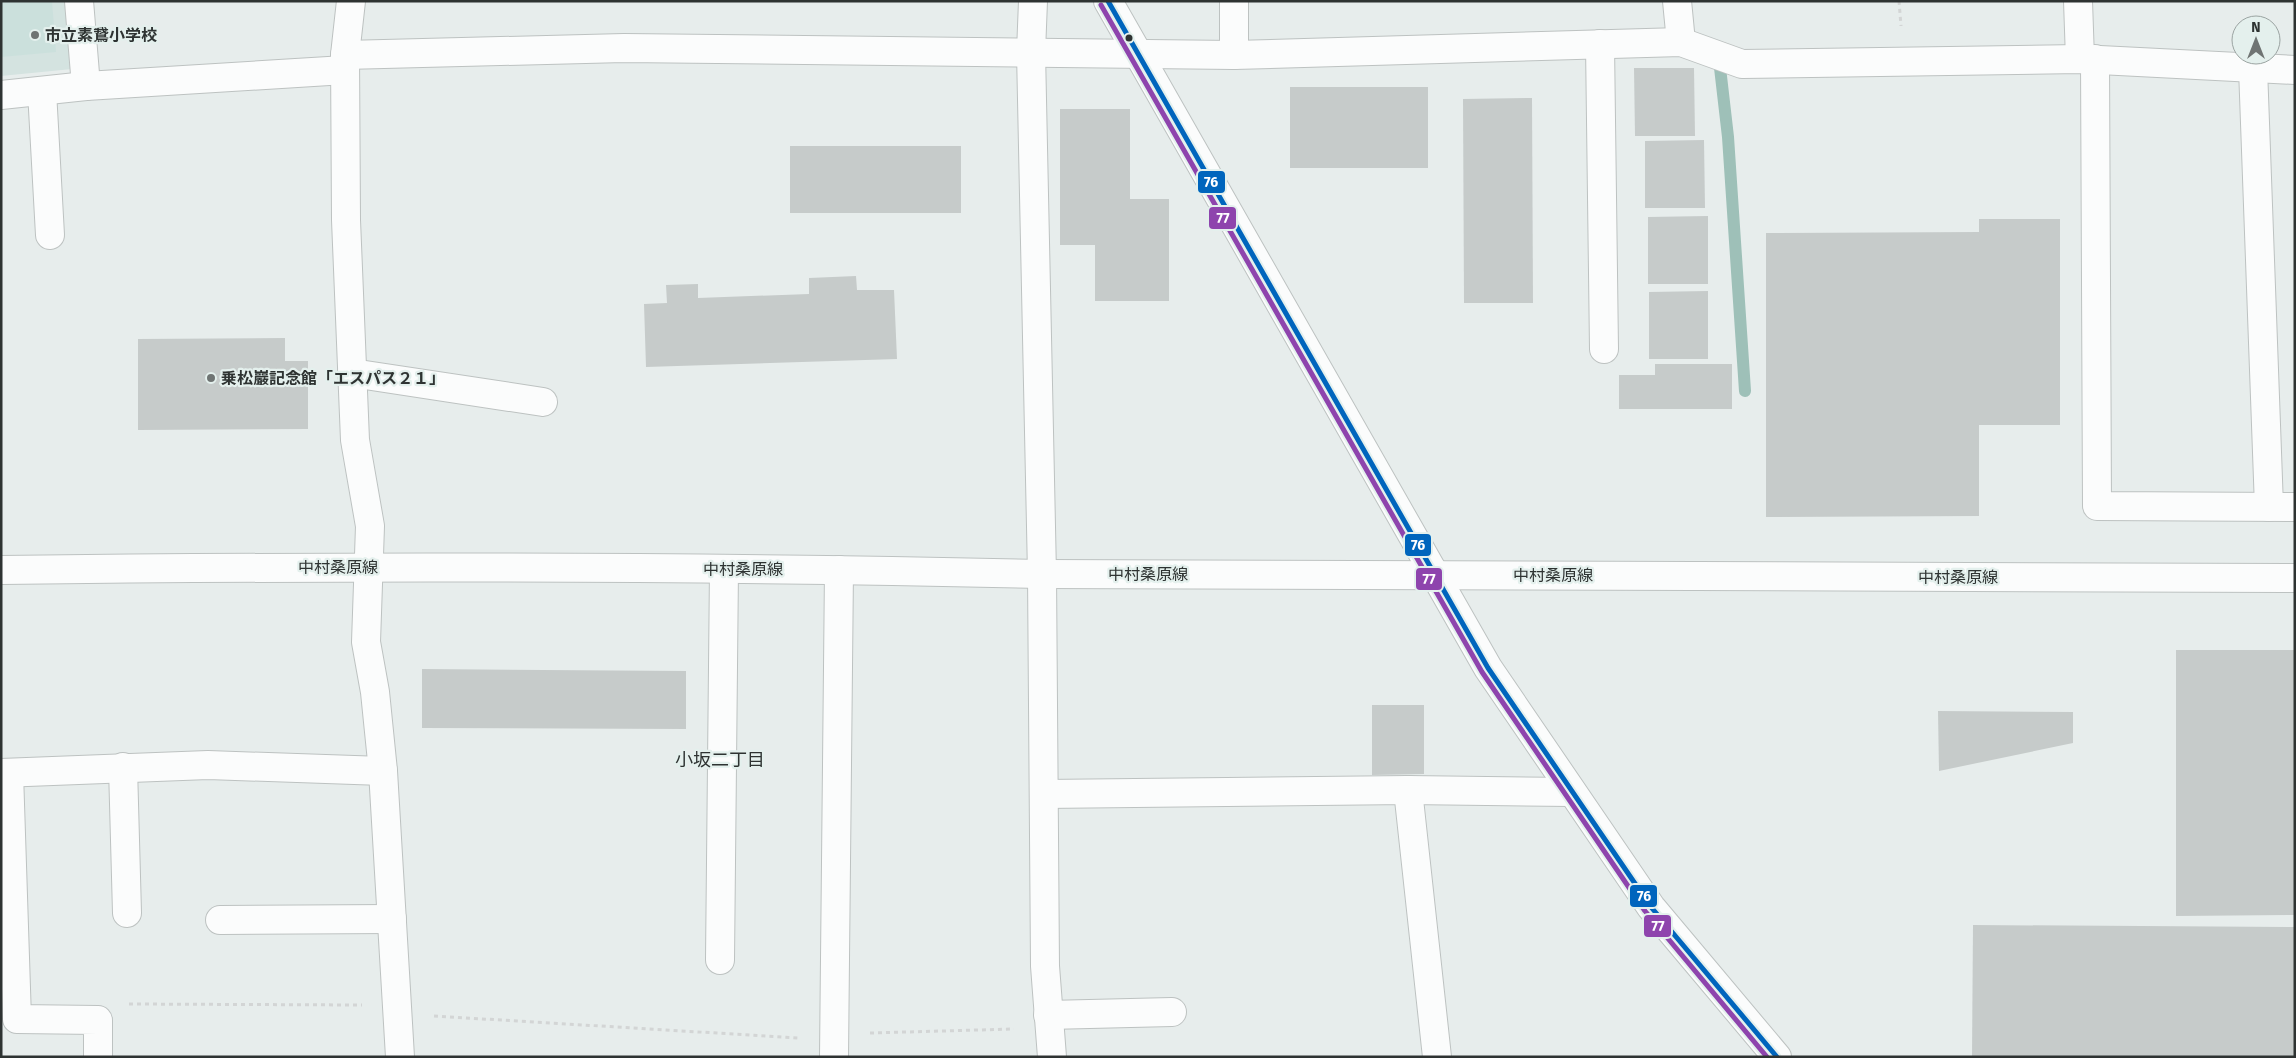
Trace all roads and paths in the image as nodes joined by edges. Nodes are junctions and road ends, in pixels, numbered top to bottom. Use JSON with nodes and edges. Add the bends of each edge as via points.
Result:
{"nodes":[{"id":1,"x":78,"y":1,"type":"edge"},
{"id":2,"x":351,"y":1,"type":"edge"},
{"id":3,"x":1033,"y":1,"type":"edge"},
{"id":4,"x":1108,"y":1,"type":"edge"},
{"id":5,"x":1234,"y":1,"type":"edge"},
{"id":6,"x":1678,"y":1,"type":"edge"},
{"id":7,"x":2078,"y":1,"type":"edge"},
{"id":8,"x":1681,"y":42,"type":"junction"},
{"id":9,"x":1600,"y":44,"type":"junction"},
{"id":10,"x":1031,"y":52,"type":"junction"},
{"id":11,"x":1138,"y":53,"type":"junction"},
{"id":12,"x":1234,"y":55,"type":"junction"},
{"id":13,"x":2088,"y":59,"type":"junction"},
{"id":14,"x":345,"y":62,"type":"junction"},
{"id":15,"x":2253,"y":68,"type":"junction"},
{"id":16,"x":2295,"y":70,"type":"edge"},
{"id":17,"x":86,"y":86,"type":"junction"},
{"id":18,"x":42,"y":91,"type":"junction"},
{"id":19,"x":1,"y":95,"type":"edge"},
{"id":20,"x":50,"y":235,"type":"dead end"},
{"id":21,"x":1604,"y":349,"type":"dead end"},
{"id":22,"x":352,"y":373,"type":"junction"},
{"id":23,"x":543,"y":402,"type":"dead end"},
{"id":24,"x":2282,"y":507,"type":"edge"},
{"id":25,"x":368,"y":566,"type":"junction"},
{"id":26,"x":724,"y":569,"type":"junction"},
{"id":27,"x":1,"y":570,"type":"edge"},
{"id":28,"x":840,"y":570,"type":"junction"},
{"id":29,"x":1042,"y":574,"type":"junction"},
{"id":30,"x":1435,"y":574,"type":"junction"},
{"id":31,"x":2295,"y":578,"type":"edge"},
{"id":32,"x":123,"y":767,"type":"junction"},
{"id":33,"x":383,"y":771,"type":"junction"},
{"id":34,"x":5,"y":773,"type":"edge"},
{"id":35,"x":1408,"y":790,"type":"junction"},
{"id":36,"x":1571,"y":792,"type":"junction"},
{"id":37,"x":1044,"y":794,"type":"junction"},
{"id":38,"x":127,"y":914,"type":"dead end"},
{"id":39,"x":392,"y":919,"type":"junction"},
{"id":40,"x":220,"y":920,"type":"dead end"},
{"id":41,"x":720,"y":960,"type":"dead end"},
{"id":42,"x":398,"y":1010,"type":"junction"},
{"id":43,"x":1172,"y":1012,"type":"dead end"},
{"id":44,"x":98,"y":1020,"type":"junction"},
{"id":45,"x":1049,"y":1021,"type":"junction"},
{"id":46,"x":834,"y":1045,"type":"edge"},
{"id":47,"x":98,"y":1057,"type":"edge"},
{"id":48,"x":400,"y":1057,"type":"edge"},
{"id":49,"x":1052,"y":1057,"type":"edge"},
{"id":50,"x":1437,"y":1057,"type":"edge"},
{"id":51,"x":1777,"y":1057,"type":"edge"}],
"edges":[{"from":1,"to":17,"type":"street"},
{"from":2,"to":14,"type":"street"},
{"from":3,"to":10,"type":"street"},
{"from":4,"to":11,"type":"street"},
{"from":5,"to":12,"type":"street"},
{"from":6,"to":8,"type":"street"},
{"from":7,"to":13,"type":"street"},
{"from":8,"to":9,"type":"street"},
{"from":8,"to":13,"type":"street","via":[[1742,64]]},
{"from":9,"to":12,"type":"street"},
{"from":9,"to":21,"type":"street"},
{"from":10,"to":11,"type":"street"},
{"from":10,"to":14,"type":"street","via":[[624,48]]},
{"from":10,"to":29,"type":"street"},
{"from":11,"to":12,"type":"street"},
{"from":11,"to":30,"type":"street"},
{"from":13,"to":15,"type":"street"},
{"from":13,"to":24,"type":"street","via":[[2097,506]]},
{"from":14,"to":17,"type":"street"},
{"from":14,"to":22,"type":"street","via":[[346,220]]},
{"from":15,"to":16,"type":"street"},
{"from":15,"to":24,"type":"street"},
{"from":17,"to":18,"type":"street"},
{"from":18,"to":19,"type":"street"},
{"from":18,"to":20,"type":"street"},
{"from":22,"to":23,"type":"street"},
{"from":22,"to":25,"type":"street","via":[[355,440],[370,526]]},
{"from":25,"to":26,"type":"street","name":"中村桑原線"},
{"from":25,"to":27,"type":"street","name":"中村桑原線"},
{"from":25,"to":33,"type":"street","via":[[366,642]]},
{"from":26,"to":28,"type":"street","name":"中村桑原線"},
{"from":26,"to":41,"type":"street"},
{"from":28,"to":29,"type":"street","name":"中村桑原線"},
{"from":28,"to":46,"type":"street"},
{"from":29,"to":30,"type":"street","name":"中村桑原線"},
{"from":29,"to":37,"type":"street"},
{"from":30,"to":31,"type":"street","name":"中村桑原線"},
{"from":30,"to":36,"type":"street","via":[[1488,668]]},
{"from":32,"to":33,"type":"street","via":[[208,765]]},
{"from":32,"to":34,"type":"street"},
{"from":32,"to":38,"type":"street"},
{"from":33,"to":39,"type":"street"},
{"from":34,"to":44,"type":"street","via":[[17,1019]]},
{"from":35,"to":36,"type":"street"},
{"from":35,"to":37,"type":"street"},
{"from":35,"to":50,"type":"street"},
{"from":36,"to":51,"type":"street","via":[[1651,907]]},
{"from":37,"to":45,"type":"street","via":[[1045,966]]},
{"from":39,"to":40,"type":"street"},
{"from":39,"to":42,"type":"street"},
{"from":42,"to":44,"type":"path","via":[[119,1004]]},
{"from":42,"to":46,"type":"path"},
{"from":42,"to":48,"type":"street"},
{"from":43,"to":45,"type":"street"},
{"from":44,"to":47,"type":"street"},
{"from":45,"to":46,"type":"path"},
{"from":45,"to":49,"type":"street"}]}
